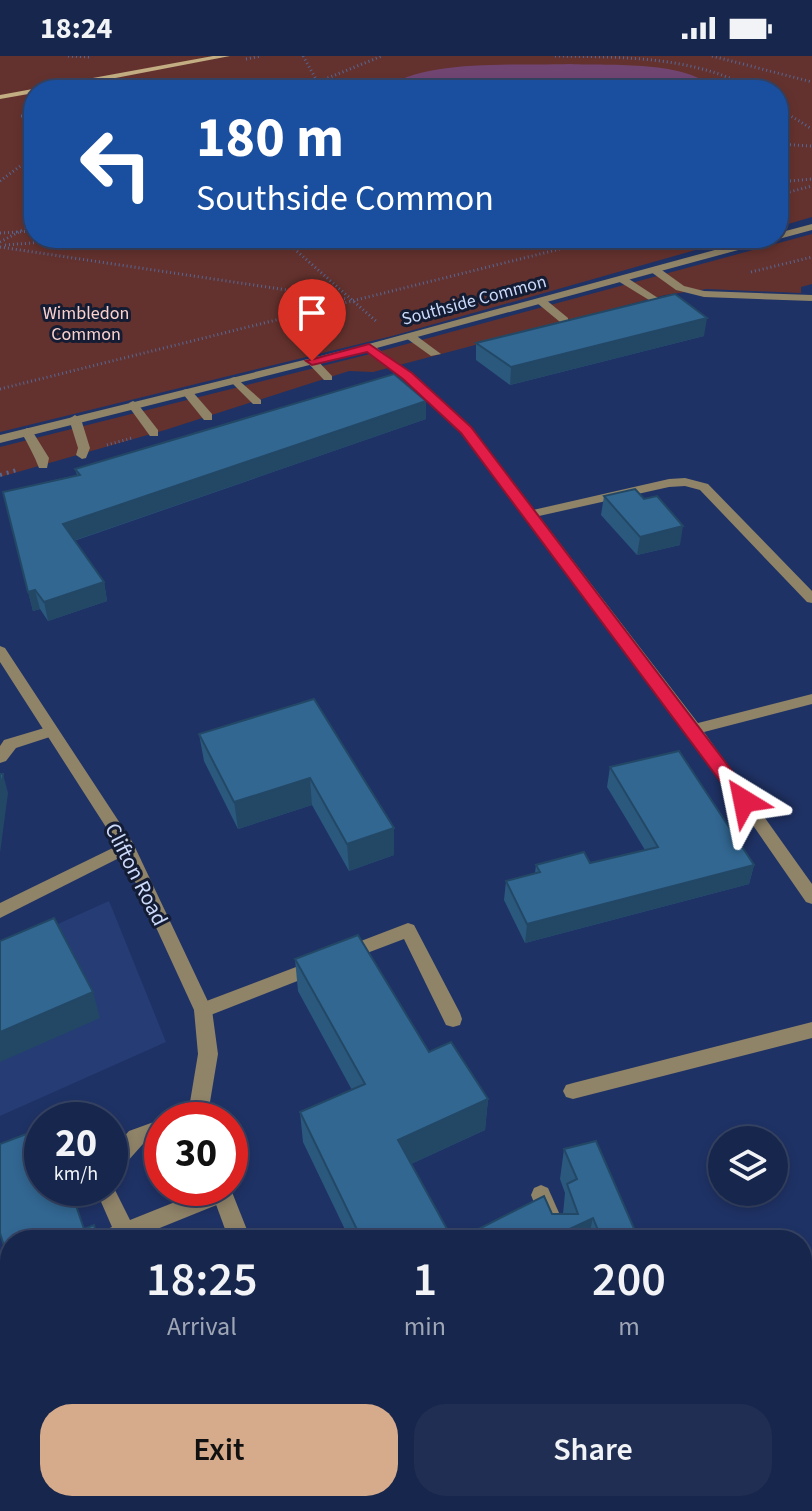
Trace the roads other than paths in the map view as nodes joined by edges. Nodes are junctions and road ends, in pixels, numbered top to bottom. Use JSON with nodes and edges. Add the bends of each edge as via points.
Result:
{"nodes":[{"id":1,"x":226,"y":56,"type":"edge"},
{"id":2,"x":92,"y":80,"type":"edge"},
{"id":3,"x":24,"y":92,"type":"edge"},
{"id":4,"x":0,"y":97,"type":"edge"},
{"id":5,"x":812,"y":227,"type":"edge"},
{"id":6,"x":788,"y":233,"type":"edge"},
{"id":7,"x":734,"y":248,"type":"edge"},
{"id":8,"x":655,"y":270,"type":"junction"},
{"id":9,"x":622,"y":279,"type":"junction"},
{"id":10,"x":653,"y":298,"type":"edge"},
{"id":11,"x":812,"y":298,"type":"edge"},
{"id":12,"x":541,"y":301,"type":"junction"},
{"id":13,"x":564,"y":320,"type":"edge"},
{"id":14,"x":410,"y":336,"type":"junction"},
{"id":15,"x":369,"y":347,"type":"junction"},
{"id":16,"x":435,"y":354,"type":"dead end"},
{"id":17,"x":312,"y":361,"type":"junction"},
{"id":18,"x":328,"y":378,"type":"dead end"},
{"id":19,"x":235,"y":380,"type":"junction"},
{"id":20,"x":187,"y":392,"type":"junction"},
{"id":21,"x":257,"y":402,"type":"dead end"},
{"id":22,"x":133,"y":405,"type":"junction"},
{"id":23,"x":208,"y":417,"type":"dead end"},
{"id":24,"x":75,"y":419,"type":"junction"},
{"id":25,"x":27,"y":432,"type":"junction"},
{"id":26,"x":154,"y":433,"type":"dead end"},
{"id":27,"x":0,"y":439,"type":"edge"},
{"id":28,"x":87,"y":451,"type":"dead end"},
{"id":29,"x":43,"y":465,"type":"dead end"},
{"id":30,"x":531,"y":514,"type":"junction"},
{"id":31,"x":812,"y":599,"type":"edge"},
{"id":32,"x":0,"y":651,"type":"edge"},
{"id":33,"x":812,"y":699,"type":"edge"},
{"id":34,"x":694,"y":729,"type":"junction"},
{"id":35,"x":51,"y":731,"type":"junction"},
{"id":36,"x":0,"y":757,"type":"edge"},
{"id":37,"x":127,"y":847,"type":"junction"},
{"id":38,"x":812,"y":897,"type":"edge"},
{"id":39,"x":0,"y":911,"type":"edge"},
{"id":40,"x":203,"y":1010,"type":"junction"},
{"id":41,"x":453,"y":1019,"type":"dead end"},
{"id":42,"x":812,"y":1030,"type":"edge"},
{"id":43,"x":573,"y":1091,"type":"dead end"},
{"id":44,"x":198,"y":1102,"type":"edge"},
{"id":45,"x":144,"y":1134,"type":"edge"},
{"id":46,"x":128,"y":1146,"type":"edge"},
{"id":47,"x":541,"y":1195,"type":"edge"},
{"id":48,"x":109,"y":1206,"type":"edge"},
{"id":49,"x":186,"y":1206,"type":"edge"},
{"id":50,"x":227,"y":1206,"type":"edge"},
{"id":51,"x":114,"y":1230,"type":"edge"},
{"id":52,"x":129,"y":1230,"type":"edge"},
{"id":53,"x":236,"y":1230,"type":"edge"},
{"id":54,"x":556,"y":1230,"type":"edge"}],
"edges":[{"from":1,"to":2,"type":"main road"},
{"from":3,"to":4,"type":"main road"},
{"from":5,"to":6,"type":"street"},
{"from":7,"to":8,"type":"street","name":"Southside Common"},
{"from":8,"to":9,"type":"street","name":"Southside Common"},
{"from":8,"to":11,"type":"street","via":[[680,288],[704,294]]},
{"from":9,"to":10,"type":"street"},
{"from":9,"to":12,"type":"street","name":"Southside Common"},
{"from":12,"to":13,"type":"street"},
{"from":12,"to":14,"type":"street","name":"Southside Common"},
{"from":14,"to":15,"type":"street","name":"Southside Common"},
{"from":14,"to":16,"type":"street"},
{"from":15,"to":17,"type":"street","name":"Southside Common"},
{"from":15,"to":30,"type":"street","via":[[466,430]]},
{"from":17,"to":18,"type":"street"},
{"from":17,"to":19,"type":"street","name":"Southside Common"},
{"from":19,"to":20,"type":"street","name":"Southside Common"},
{"from":19,"to":21,"type":"street"},
{"from":20,"to":22,"type":"street","name":"Southside Common"},
{"from":20,"to":23,"type":"street"},
{"from":22,"to":24,"type":"street","name":"Southside Common"},
{"from":22,"to":26,"type":"street"},
{"from":24,"to":25,"type":"street","name":"Southside Common"},
{"from":24,"to":28,"type":"street"},
{"from":25,"to":27,"type":"street","name":"Southside Common"},
{"from":25,"to":29,"type":"street"},
{"from":30,"to":31,"type":"street","via":[[669,483],[704,487]]},
{"from":30,"to":34,"type":"street"},
{"from":32,"to":35,"type":"street","name":"Clifton Road"},
{"from":33,"to":34,"type":"street"},
{"from":34,"to":38,"type":"street"},
{"from":35,"to":36,"type":"street","via":[[10,744]]},
{"from":35,"to":37,"type":"street","name":"Clifton Road"},
{"from":37,"to":39,"type":"street"},
{"from":37,"to":40,"type":"street","name":"Clifton Road"},
{"from":40,"to":41,"type":"street","via":[[408,930]]},
{"from":40,"to":44,"type":"street","name":"Clifton Road","via":[[208,1054]]},
{"from":42,"to":43,"type":"street"},
{"from":45,"to":46,"type":"street"},
{"from":47,"to":54,"type":"street"},
{"from":48,"to":51,"type":"street"},
{"from":49,"to":52,"type":"street"},
{"from":50,"to":53,"type":"street"}]}
